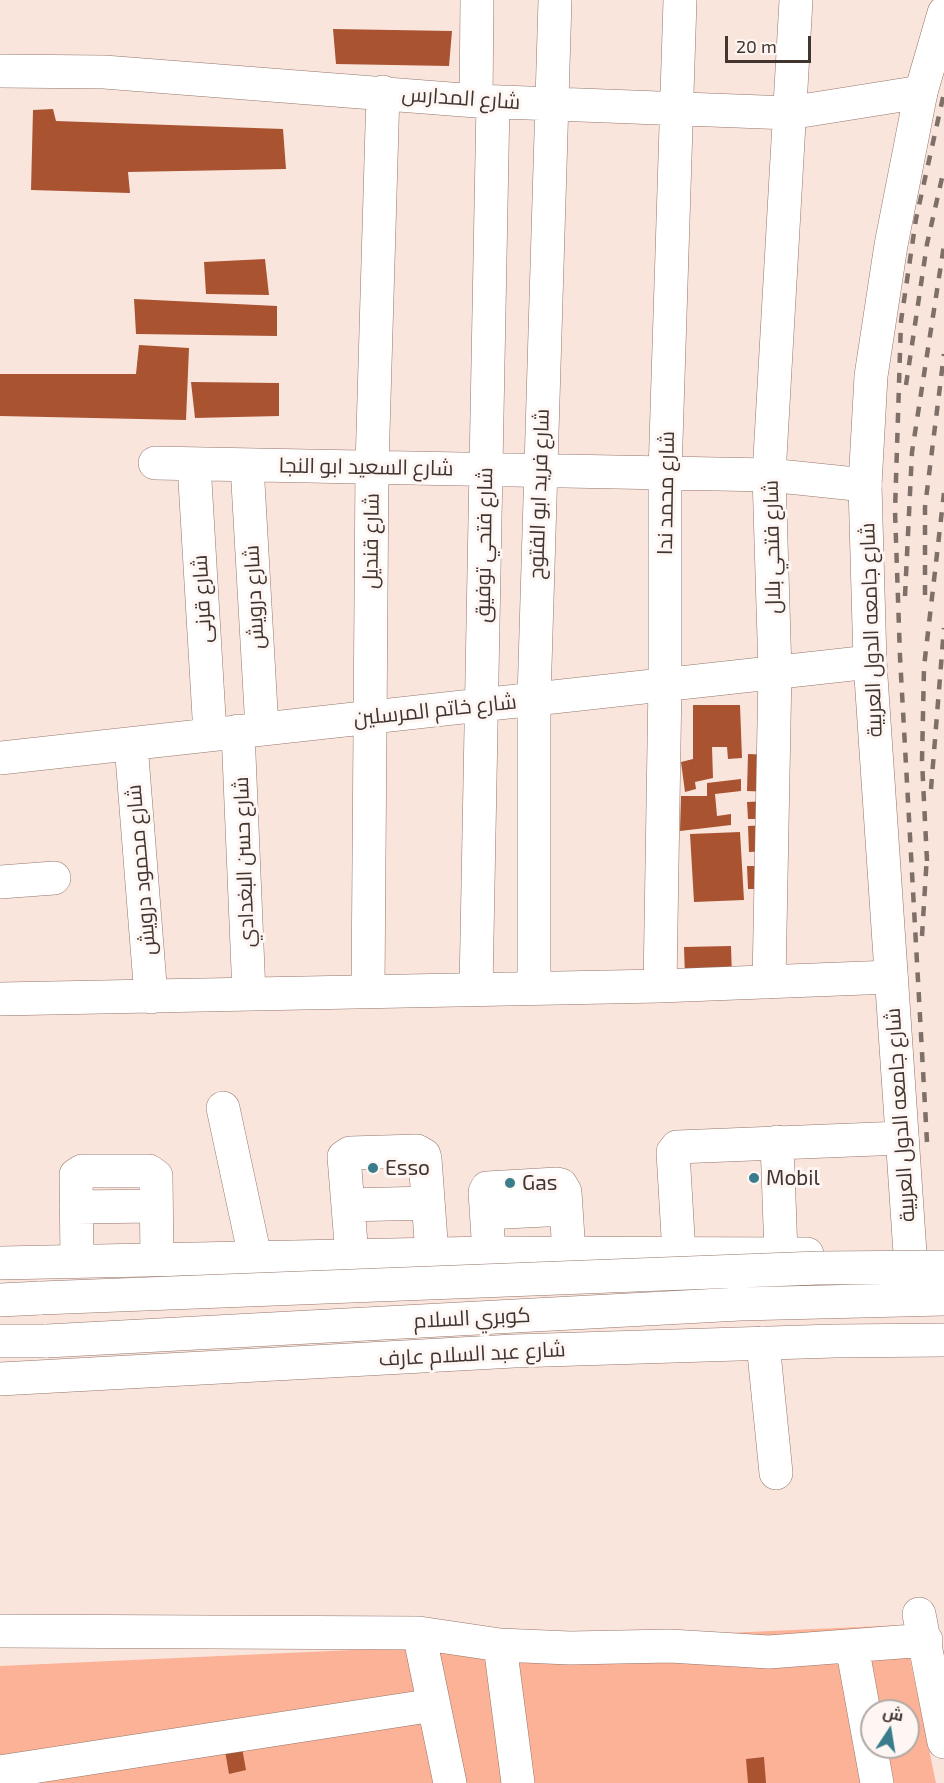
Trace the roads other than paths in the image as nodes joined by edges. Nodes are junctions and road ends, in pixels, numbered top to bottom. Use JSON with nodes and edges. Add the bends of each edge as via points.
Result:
{"nodes":[{"id":1,"x":477,"y":0,"type":"edge"},
{"id":2,"x":555,"y":0,"type":"edge"},
{"id":3,"x":680,"y":0,"type":"edge"},
{"id":4,"x":796,"y":0,"type":"edge"},
{"id":5,"x":944,"y":13,"type":"edge"},
{"id":6,"x":0,"y":71,"type":"edge"},
{"id":7,"x":383,"y":92,"type":"junction"},
{"id":8,"x":921,"y":92,"type":"junction"},
{"id":9,"x":484,"y":102,"type":"junction"},
{"id":10,"x":553,"y":104,"type":"junction"},
{"id":11,"x":676,"y":108,"type":"junction"},
{"id":12,"x":789,"y":112,"type":"junction"},
{"id":13,"x":155,"y":463,"type":"dead end"},
{"id":14,"x":194,"y":464,"type":"junction"},
{"id":15,"x":247,"y":465,"type":"junction"},
{"id":16,"x":372,"y":467,"type":"junction"},
{"id":17,"x":486,"y":469,"type":"junction"},
{"id":18,"x":539,"y":471,"type":"junction"},
{"id":19,"x":665,"y":473,"type":"junction"},
{"id":20,"x":770,"y":475,"type":"junction"},
{"id":21,"x":865,"y":484,"type":"junction"},
{"id":22,"x":870,"y":662,"type":"junction"},
{"id":23,"x":775,"y":672,"type":"junction"},
{"id":24,"x":665,"y":684,"type":"junction"},
{"id":25,"x":534,"y":699,"type":"junction"},
{"id":26,"x":481,"y":705,"type":"junction"},
{"id":27,"x":368,"y":717,"type":"junction"},
{"id":28,"x":237,"y":731,"type":"junction"},
{"id":29,"x":131,"y":744,"type":"junction"},
{"id":30,"x":0,"y":758,"type":"edge"},
{"id":31,"x":54,"y":878,"type":"dead end"},
{"id":32,"x":0,"y":882,"type":"edge"},
{"id":33,"x":891,"y":977,"type":"junction"},
{"id":34,"x":769,"y":982,"type":"junction"},
{"id":35,"x":660,"y":986,"type":"junction"},
{"id":36,"x":534,"y":987,"type":"junction"},
{"id":37,"x":476,"y":989,"type":"junction"},
{"id":38,"x":368,"y":991,"type":"junction"},
{"id":39,"x":249,"y":993,"type":"junction"},
{"id":40,"x":151,"y":997,"type":"junction"},
{"id":41,"x":0,"y":999,"type":"edge"},
{"id":42,"x":223,"y":1108,"type":"dead end"},
{"id":43,"x":902,"y":1138,"type":"junction"},
{"id":44,"x":777,"y":1142,"type":"junction"},
{"id":45,"x":428,"y":1203,"type":"junction"},
{"id":46,"x":348,"y":1205,"type":"junction"},
{"id":47,"x":944,"y":1252,"type":"edge"},
{"id":48,"x":494,"y":1253,"type":"junction"},
{"id":49,"x":569,"y":1253,"type":"junction"},
{"id":50,"x":910,"y":1253,"type":"junction"},
{"id":51,"x":432,"y":1254,"type":"junction"},
{"id":52,"x":679,"y":1254,"type":"junction"},
{"id":53,"x":781,"y":1254,"type":"junction"},
{"id":54,"x":829,"y":1254,"type":"junction"},
{"id":55,"x":352,"y":1256,"type":"junction"},
{"id":56,"x":255,"y":1257,"type":"junction"},
{"id":57,"x":157,"y":1259,"type":"junction"},
{"id":58,"x":77,"y":1262,"type":"junction"},
{"id":59,"x":0,"y":1263,"type":"edge"},
{"id":60,"x":944,"y":1267,"type":"edge"},
{"id":61,"x":944,"y":1299,"type":"edge"},
{"id":62,"x":0,"y":1300,"type":"edge"},
{"id":63,"x":944,"y":1340,"type":"edge"},
{"id":64,"x":0,"y":1341,"type":"edge"},
{"id":65,"x":835,"y":1341,"type":"junction"},
{"id":66,"x":763,"y":1343,"type":"junction"},
{"id":67,"x":514,"y":1351,"type":"junction"},
{"id":68,"x":0,"y":1379,"type":"edge"},
{"id":69,"x":776,"y":1473,"type":"dead end"},
{"id":70,"x":0,"y":1631,"type":"edge"},
{"id":71,"x":419,"y":1633,"type":"junction"},
{"id":72,"x":500,"y":1645,"type":"junction"},
{"id":73,"x":852,"y":1646,"type":"junction"},
{"id":74,"x":434,"y":1705,"type":"junction"},
{"id":75,"x":944,"y":1742,"type":"edge"},
{"id":76,"x":0,"y":1772,"type":"edge"},
{"id":77,"x":450,"y":1783,"type":"edge"},
{"id":78,"x":518,"y":1783,"type":"edge"},
{"id":79,"x":877,"y":1783,"type":"edge"}],
"edges":[{"from":1,"to":9,"type":"street","name":"شارع فتحي توفيق"},
{"from":2,"to":10,"type":"street","name":"شارع فريد ابو الفتوح"},
{"from":3,"to":11,"type":"street","name":"شارع محمد ندا"},
{"from":4,"to":12,"type":"street","name":"شارع فتحي بلال"},
{"from":5,"to":8,"type":"street","name":"شارع جامعه الدول العربية"},
{"from":6,"to":7,"type":"street","name":"شارع المدارس","via":[[104,72]]},
{"from":7,"to":9,"type":"street","name":"شارع المدارس"},
{"from":7,"to":16,"type":"street","name":"شارع قنديل"},
{"from":8,"to":12,"type":"street","name":"شارع المدارس"},
{"from":8,"to":21,"type":"street","name":"شارع جامعه الدول العربية","via":[[891,245],[871,376]]},
{"from":9,"to":10,"type":"street","name":"شارع المدارس"},
{"from":9,"to":17,"type":"street","name":"شارع فتحي توفيق"},
{"from":10,"to":11,"type":"street","name":"شارع المدارس"},
{"from":10,"to":18,"type":"street","name":"شارع فريد ابو الفتوح"},
{"from":11,"to":12,"type":"street","name":"شارع المدارس"},
{"from":11,"to":19,"type":"street","name":"شارع محمد ندا"},
{"from":12,"to":20,"type":"street","name":"شارع فتحي بلال"},
{"from":13,"to":14,"type":"street","name":"شارع السعيد ابو النجا"},
{"from":14,"to":15,"type":"street","name":"شارع السعيد ابو النجا"},
{"from":14,"to":28,"type":"street","name":"شارع قرنى"},
{"from":15,"to":16,"type":"street","name":"شارع السعيد ابو النجا"},
{"from":15,"to":28,"type":"street","name":"شارع درويش"},
{"from":16,"to":17,"type":"street","name":"شارع السعيد ابو النجا"},
{"from":16,"to":27,"type":"street","name":"شارع قنديل"},
{"from":17,"to":18,"type":"street","name":"شارع السعيد ابو النجا"},
{"from":17,"to":26,"type":"street","name":"شارع فتحي توفيق"},
{"from":18,"to":19,"type":"street","name":"شارع السعيد ابو النجا"},
{"from":18,"to":25,"type":"street","name":"شارع فريد ابو الفتوح"},
{"from":19,"to":20,"type":"street","name":"شارع السعيد ابو النجا"},
{"from":19,"to":24,"type":"street","name":"شارع محمد ندا"},
{"from":20,"to":21,"type":"street","name":"شارع السعيد ابو النجا"},
{"from":20,"to":23,"type":"street","name":"شارع فتحي بلال"},
{"from":21,"to":22,"type":"street","name":"شارع جامعه الدول العربية"},
{"from":22,"to":23,"type":"street","name":"شارع خاتم المرسلين"},
{"from":22,"to":33,"type":"street","name":"شارع جامعه الدول العربية"},
{"from":23,"to":24,"type":"street","name":"شارع خاتم المرسلين"},
{"from":23,"to":34,"type":"street","name":"شارع فتحي بلال"},
{"from":24,"to":25,"type":"street","name":"شارع خاتم المرسلين"},
{"from":24,"to":35,"type":"street","name":"شارع محمد ندا"},
{"from":25,"to":26,"type":"street","name":"شارع خاتم المرسلين"},
{"from":25,"to":36,"type":"street","name":"شارع فريد ابو الفتوح"},
{"from":26,"to":27,"type":"street","name":"شارع خاتم المرسلين"},
{"from":26,"to":37,"type":"street","name":"شارع فتحي توفيق"},
{"from":27,"to":28,"type":"street","name":"شارع خاتم المرسلين"},
{"from":27,"to":38,"type":"street","name":"شارع قنديل"},
{"from":28,"to":29,"type":"street","name":"شارع خاتم المرسلين"},
{"from":28,"to":39,"type":"street","name":"شارع حسن البغدادي"},
{"from":29,"to":30,"type":"street","name":"شارع خاتم المرسلين"},
{"from":29,"to":40,"type":"street","name":"شارع محمود درويش"},
{"from":31,"to":32,"type":"street"},
{"from":33,"to":34,"type":"street"},
{"from":33,"to":43,"type":"street","name":"شارع جامعه الدول العربية"},
{"from":34,"to":35,"type":"street"},
{"from":35,"to":36,"type":"street"},
{"from":36,"to":37,"type":"street"},
{"from":37,"to":38,"type":"street"},
{"from":38,"to":39,"type":"street"},
{"from":39,"to":40,"type":"street"},
{"from":40,"to":41,"type":"street"},
{"from":42,"to":56,"type":"street"},
{"from":43,"to":44,"type":"street"},
{"from":43,"to":50,"type":"street","name":"شارع جامعه الدول العربية"},
{"from":44,"to":52,"type":"street","via":[[676,1147],[673,1152]]},
{"from":44,"to":53,"type":"street"},
{"from":45,"to":46,"type":"street"},
{"from":45,"to":46,"type":"street","via":[[425,1159],[417,1151],[346,1154]]},
{"from":45,"to":51,"type":"street"},
{"from":46,"to":55,"type":"street"},
{"from":47,"to":50,"type":"street"},
{"from":48,"to":49,"type":"street"},
{"from":48,"to":49,"type":"street","via":[[485,1192],[491,1186],[561,1185],[565,1192]]},
{"from":48,"to":51,"type":"street"},
{"from":48,"to":67,"type":"street"},
{"from":49,"to":52,"type":"street"},
{"from":50,"to":54,"type":"street"},
{"from":51,"to":55,"type":"street"},
{"from":52,"to":53,"type":"street"},
{"from":53,"to":54,"type":"street"},
{"from":54,"to":65,"type":"street"},
{"from":55,"to":56,"type":"street"},
{"from":56,"to":57,"type":"street"},
{"from":57,"to":58,"type":"street"},
{"from":57,"to":58,"type":"street","via":[[156,1206],[76,1207]]},
{"from":58,"to":59,"type":"street"},
{"from":60,"to":62,"type":"street","name":"كوبري السلام","bridge":true,"via":[[818,1268]]},
{"from":61,"to":64,"type":"street","name":"كوبري السلام","bridge":true,"via":[[740,1304]]},
{"from":63,"to":65,"type":"street","name":"شارع عبد السلام عارف"},
{"from":65,"to":66,"type":"street","name":"شارع عبد السلام عارف"},
{"from":66,"to":67,"type":"street","name":"شارع عبد السلام عارف"},
{"from":66,"to":69,"type":"street"},
{"from":67,"to":68,"type":"street","name":"شارع عبد السلام عارف"},
{"from":70,"to":71,"type":"street"},
{"from":71,"to":72,"type":"street"},
{"from":71,"to":74,"type":"street"},
{"from":72,"to":73,"type":"street","via":[[670,1646],[769,1652]]},
{"from":72,"to":78,"type":"street"},
{"from":73,"to":75,"type":"street","via":[[923,1627]]},
{"from":73,"to":79,"type":"street"},
{"from":74,"to":76,"type":"street"},
{"from":74,"to":77,"type":"street"}]}
